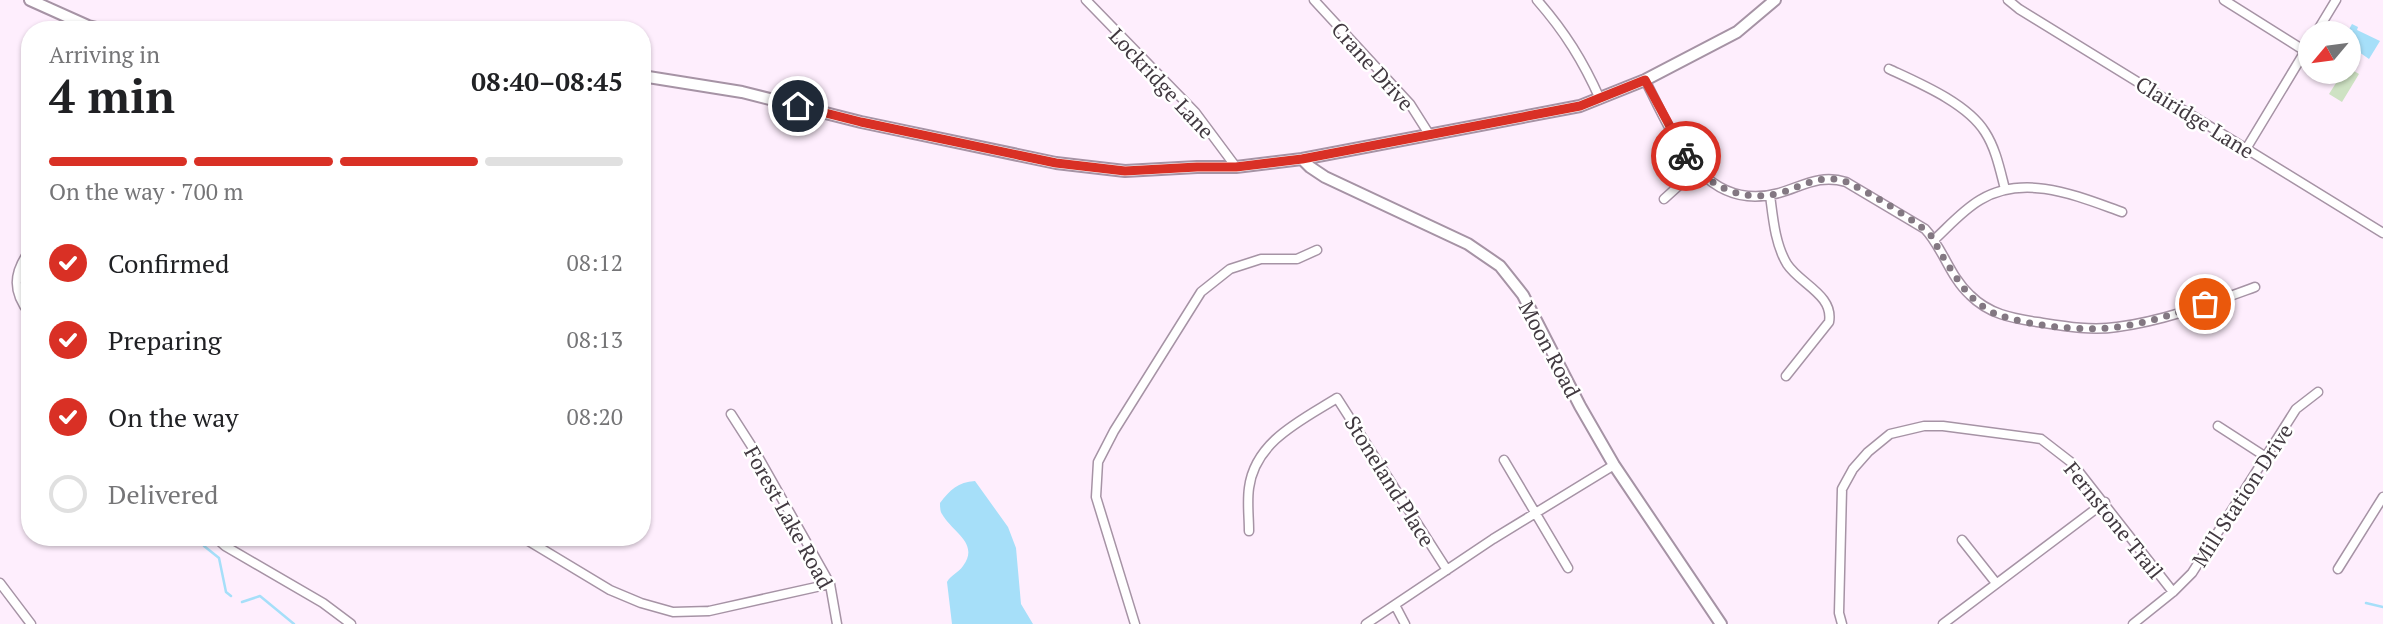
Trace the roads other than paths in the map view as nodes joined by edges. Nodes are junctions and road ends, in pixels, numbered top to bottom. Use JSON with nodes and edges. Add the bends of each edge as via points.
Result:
{"nodes":[{"id":1,"x":30,"y":0,"type":"edge"},
{"id":2,"x":1087,"y":0,"type":"edge"},
{"id":3,"x":1314,"y":0,"type":"edge"},
{"id":4,"x":1537,"y":0,"type":"edge"},
{"id":5,"x":1775,"y":0,"type":"edge"},
{"id":6,"x":2008,"y":0,"type":"edge"},
{"id":7,"x":2224,"y":0,"type":"edge"},
{"id":8,"x":2336,"y":0,"type":"edge"},
{"id":9,"x":77,"y":21,"type":"edge"},
{"id":10,"x":2323,"y":21,"type":"edge"},
{"id":11,"x":2298,"y":41,"type":"edge"},
{"id":12,"x":2298,"y":63,"type":"edge"},
{"id":13,"x":1889,"y":69,"type":"dead end"},
{"id":14,"x":651,"y":77,"type":"edge"},
{"id":15,"x":1645,"y":80,"type":"junction"},
{"id":16,"x":1600,"y":99,"type":"junction"},
{"id":17,"x":1429,"y":134,"type":"junction"},
{"id":18,"x":2246,"y":149,"type":"junction"},
{"id":19,"x":1302,"y":159,"type":"junction"},
{"id":20,"x":1236,"y":167,"type":"junction"},
{"id":21,"x":1696,"y":170,"type":"junction"},
{"id":22,"x":2005,"y":189,"type":"junction"},
{"id":23,"x":1770,"y":195,"type":"junction"},
{"id":24,"x":1664,"y":199,"type":"dead end"},
{"id":25,"x":2122,"y":212,"type":"dead end"},
{"id":26,"x":2383,"y":233,"type":"edge"},
{"id":27,"x":1935,"y":239,"type":"junction"},
{"id":28,"x":1317,"y":250,"type":"dead end"},
{"id":29,"x":21,"y":265,"type":"edge"},
{"id":30,"x":2255,"y":287,"type":"dead end"},
{"id":31,"x":21,"y":301,"type":"edge"},
{"id":32,"x":1786,"y":376,"type":"dead end"},
{"id":33,"x":2318,"y":393,"type":"dead end"},
{"id":34,"x":731,"y":414,"type":"dead end"},
{"id":35,"x":2218,"y":426,"type":"dead end"},
{"id":36,"x":2266,"y":457,"type":"junction"},
{"id":37,"x":1504,"y":460,"type":"dead end"},
{"id":38,"x":1614,"y":465,"type":"junction"},
{"id":39,"x":2383,"y":497,"type":"edge"},
{"id":40,"x":2105,"y":502,"type":"junction"},
{"id":41,"x":2375,"y":510,"type":"junction"},
{"id":42,"x":1535,"y":513,"type":"junction"},
{"id":43,"x":2383,"y":516,"type":"edge"},
{"id":44,"x":1249,"y":531,"type":"dead end"},
{"id":45,"x":1962,"y":540,"type":"dead end"},
{"id":46,"x":225,"y":546,"type":"edge"},
{"id":47,"x":537,"y":546,"type":"edge"},
{"id":48,"x":1568,"y":568,"type":"dead end"},
{"id":49,"x":2338,"y":569,"type":"dead end"},
{"id":50,"x":1447,"y":570,"type":"junction"},
{"id":51,"x":0,"y":583,"type":"edge"},
{"id":52,"x":1996,"y":583,"type":"junction"},
{"id":53,"x":830,"y":584,"type":"junction"},
{"id":54,"x":2173,"y":592,"type":"junction"},
{"id":55,"x":1395,"y":605,"type":"junction"},
{"id":56,"x":32,"y":624,"type":"edge"},
{"id":57,"x":351,"y":624,"type":"edge"},
{"id":58,"x":837,"y":624,"type":"edge"},
{"id":59,"x":1135,"y":624,"type":"edge"},
{"id":60,"x":1366,"y":624,"type":"edge"},
{"id":61,"x":1405,"y":624,"type":"edge"},
{"id":62,"x":1721,"y":624,"type":"edge"},
{"id":63,"x":1842,"y":624,"type":"edge"},
{"id":64,"x":1943,"y":624,"type":"edge"},
{"id":65,"x":2133,"y":624,"type":"edge"}],
"edges":[{"from":1,"to":9,"type":"street"},
{"from":2,"to":20,"type":"street","name":"Lockridge Lane","via":[[1195,112]]},
{"from":3,"to":17,"type":"street","name":"Crane Drive","via":[[1409,104]]},
{"from":4,"to":16,"type":"street","via":[[1560,26]]},
{"from":5,"to":15,"type":"street","via":[[1737,32]]},
{"from":6,"to":18,"type":"street","name":"Clairidge Lane"},
{"from":7,"to":11,"type":"street"},
{"from":8,"to":10,"type":"street"},
{"from":12,"to":18,"type":"street"},
{"from":13,"to":22,"type":"street","via":[[1973,117],[1992,146]]},
{"from":14,"to":20,"type":"street","via":[[742,92],[1056,163],[1125,171]]},
{"from":15,"to":16,"type":"street"},
{"from":15,"to":21,"type":"street"},
{"from":16,"to":17,"type":"street"},
{"from":17,"to":19,"type":"street"},
{"from":18,"to":26,"type":"street","name":"Clairidge Lane"},
{"from":19,"to":20,"type":"street"},
{"from":19,"to":38,"type":"street","name":"Moon Road","via":[[1325,177],[1468,244],[1500,266],[1522,295]]},
{"from":21,"to":23,"type":"street","via":[[1722,189],[1740,195]]},
{"from":21,"to":24,"type":"street"},
{"from":22,"to":25,"type":"street","via":[[2063,192]]},
{"from":22,"to":27,"type":"street","via":[[1980,200]]},
{"from":23,"to":27,"type":"street","via":[[1812,180],[1835,179],[1856,187]]},
{"from":23,"to":32,"type":"street","via":[[1785,261],[1831,313],[1829,322]]},
{"from":27,"to":30,"type":"street","via":[[1968,294],[1993,313],[2058,326],[2115,327],[2163,317]]},
{"from":28,"to":59,"type":"street","via":[[1297,259],[1261,260],[1230,269],[1201,292],[1098,462],[1096,497]]},
{"from":29,"to":31,"type":"street","via":[[15,284]]},
{"from":33,"to":36,"type":"street","name":"Mill Station Drive","via":[[2296,409]]},
{"from":34,"to":53,"type":"street","name":"Forest Lake Road"},
{"from":35,"to":36,"type":"street"},
{"from":36,"to":54,"type":"street","name":"Mill Station Drive","via":[[2192,573]]},
{"from":37,"to":42,"type":"street"},
{"from":38,"to":42,"type":"street"},
{"from":38,"to":62,"type":"street","name":"Moon Road"},
{"from":39,"to":41,"type":"street"},
{"from":40,"to":52,"type":"street"},
{"from":40,"to":54,"type":"street","name":"Fernstone Trail"},
{"from":40,"to":63,"type":"street","name":"Fernstone Trail","via":[[2072,463],[2041,439],[1942,426],[1890,434],[1853,469],[1842,489]]},
{"from":41,"to":43,"type":"street"},
{"from":41,"to":49,"type":"street"},
{"from":42,"to":48,"type":"street"},
{"from":42,"to":50,"type":"street"},
{"from":44,"to":50,"type":"street","name":"Stoneland Place","via":[[1249,486],[1261,456],[1282,432],[1337,398]]},
{"from":45,"to":52,"type":"street"},
{"from":46,"to":57,"type":"street","via":[[324,603]]},
{"from":47,"to":53,"type":"street","via":[[610,590],[673,612],[709,611]]},
{"from":50,"to":55,"type":"street"},
{"from":51,"to":56,"type":"street"},
{"from":52,"to":64,"type":"street"},
{"from":53,"to":58,"type":"street","name":"Forest Lake Road"},
{"from":54,"to":65,"type":"street","name":"Mill Station Drive"},
{"from":55,"to":60,"type":"street"},
{"from":55,"to":61,"type":"street"}]}
